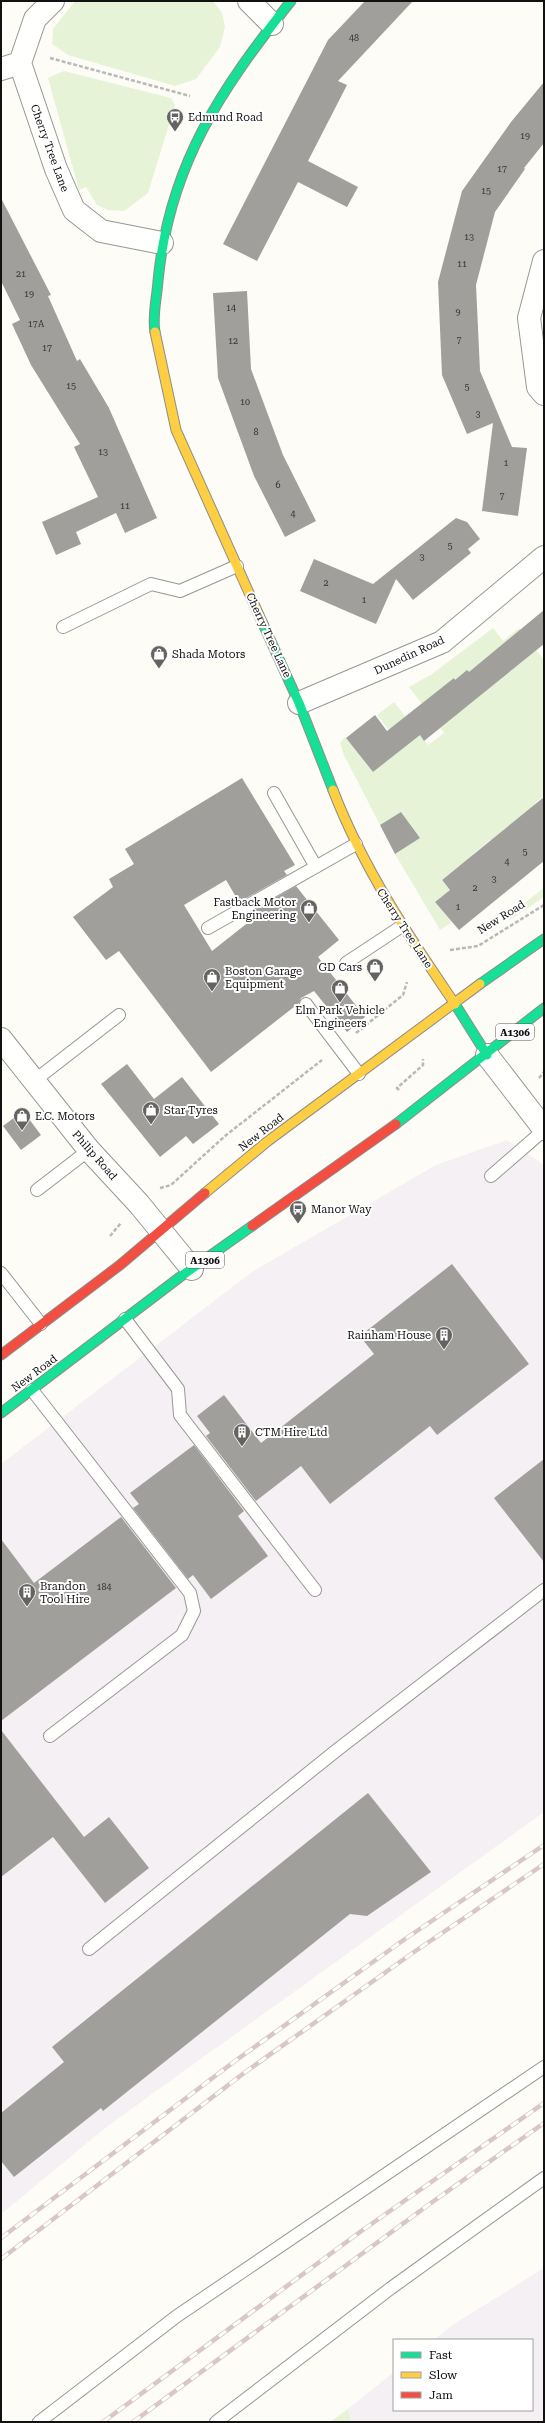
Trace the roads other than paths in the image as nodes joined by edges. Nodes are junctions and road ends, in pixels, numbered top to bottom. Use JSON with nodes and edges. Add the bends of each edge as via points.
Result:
{"nodes":[{"id":1,"x":52,"y":1,"type":"edge"},
{"id":2,"x":249,"y":1,"type":"edge"},
{"id":3,"x":291,"y":1,"type":"edge"},
{"id":4,"x":272,"y":24,"type":"junction"},
{"id":5,"x":11,"y":66,"type":"edge"},
{"id":6,"x":162,"y":243,"type":"junction"},
{"id":7,"x":544,"y":262,"type":"edge"},
{"id":8,"x":544,"y":394,"type":"edge"},
{"id":9,"x":544,"y":557,"type":"edge"},
{"id":10,"x":237,"y":566,"type":"junction"},
{"id":11,"x":62,"y":627,"type":"dead end"},
{"id":12,"x":300,"y":703,"type":"junction"},
{"id":13,"x":274,"y":793,"type":"dead end"},
{"id":14,"x":356,"y":844,"type":"junction"},
{"id":15,"x":316,"y":867,"type":"junction"},
{"id":16,"x":402,"y":926,"type":"junction"},
{"id":17,"x":208,"y":928,"type":"dead end"},
{"id":18,"x":544,"y":939,"type":"edge"},
{"id":19,"x":346,"y":963,"type":"dead end"},
{"id":20,"x":306,"y":1004,"type":"dead end"},
{"id":21,"x":455,"y":1004,"type":"junction"},
{"id":22,"x":544,"y":1008,"type":"edge"},
{"id":23,"x":119,"y":1016,"type":"dead end"},
{"id":24,"x":1,"y":1039,"type":"edge"},
{"id":25,"x":487,"y":1055,"type":"junction"},
{"id":26,"x":359,"y":1074,"type":"junction"},
{"id":27,"x":34,"y":1081,"type":"junction"},
{"id":28,"x":544,"y":1130,"type":"edge"},
{"id":29,"x":89,"y":1150,"type":"junction"},
{"id":30,"x":491,"y":1176,"type":"dead end"},
{"id":31,"x":37,"y":1190,"type":"dead end"},
{"id":32,"x":162,"y":1230,"type":"junction"},
{"id":33,"x":192,"y":1269,"type":"junction"},
{"id":34,"x":1,"y":1273,"type":"edge"},
{"id":35,"x":125,"y":1319,"type":"junction"},
{"id":36,"x":41,"y":1324,"type":"junction"},
{"id":37,"x":1,"y":1355,"type":"edge"},
{"id":38,"x":32,"y":1390,"type":"junction"},
{"id":39,"x":1,"y":1413,"type":"edge"},
{"id":40,"x":315,"y":1590,"type":"dead end"},
{"id":41,"x":544,"y":1590,"type":"edge"},
{"id":42,"x":50,"y":1736,"type":"dead end"},
{"id":43,"x":89,"y":1949,"type":"dead end"},
{"id":44,"x":544,"y":2068,"type":"edge"},
{"id":45,"x":544,"y":2178,"type":"edge"},
{"id":46,"x":40,"y":2422,"type":"edge"},
{"id":47,"x":216,"y":2422,"type":"edge"}],
"edges":[{"from":1,"to":5,"type":"street","via":[[35,19]]},
{"from":2,"to":4,"type":"street"},
{"from":3,"to":4,"type":"main road","name":"Cherry Tree Lane"},
{"from":4,"to":6,"type":"main road","name":"Cherry Tree Lane","via":[[216,103],[181,176]]},
{"from":5,"to":6,"type":"street","name":"Cherry Tree Lane","via":[[74,210],[101,231]]},
{"from":6,"to":10,"type":"main road","name":"Cherry Tree Lane","via":[[154,328],[162,373],[176,430]]},
{"from":7,"to":8,"type":"street","via":[[530,318],[538,387]]},
{"from":9,"to":12,"type":"street","name":"Dunedin Road","via":[[442,642]]},
{"from":10,"to":11,"type":"lane","via":[[180,591],[151,584]]},
{"from":10,"to":12,"type":"main road","name":"Cherry Tree Lane"},
{"from":12,"to":14,"type":"main road","name":"Cherry Tree Lane"},
{"from":13,"to":15,"type":"lane"},
{"from":14,"to":15,"type":"lane"},
{"from":14,"to":16,"type":"main road","name":"Cherry Tree Lane"},
{"from":15,"to":17,"type":"lane"},
{"from":16,"to":19,"type":"lane"},
{"from":16,"to":21,"type":"main road","name":"Cherry Tree Lane"},
{"from":18,"to":21,"type":"main road","name":"New Road"},
{"from":20,"to":26,"type":"lane"},
{"from":21,"to":25,"type":"main road","name":"Cherry Tree Lane"},
{"from":21,"to":26,"type":"main road","name":"New Road"},
{"from":22,"to":25,"type":"main road","name":"New Road","number":"A1306"},
{"from":23,"to":27,"type":"lane"},
{"from":24,"to":27,"type":"street","name":"Philip Road"},
{"from":25,"to":28,"type":"street"},
{"from":25,"to":33,"type":"main road","name":"New Road","number":"A1306","via":[[413,1112]]},
{"from":26,"to":32,"type":"main road","name":"New Road","via":[[268,1140]]},
{"from":27,"to":29,"type":"street","name":"Philip Road"},
{"from":28,"to":30,"type":"lane"},
{"from":29,"to":31,"type":"lane"},
{"from":29,"to":32,"type":"street","name":"Philip Road"},
{"from":32,"to":33,"type":"street","name":"Philip Road"},
{"from":32,"to":36,"type":"main road","name":"New Road"},
{"from":33,"to":35,"type":"main road","name":"New Road","number":"A1306"},
{"from":34,"to":36,"type":"lane"},
{"from":35,"to":38,"type":"main road","name":"New Road","number":"A1306"},
{"from":35,"to":40,"type":"lane","via":[[178,1388],[180,1415]]},
{"from":36,"to":37,"type":"main road","name":"New Road"},
{"from":38,"to":39,"type":"main road","name":"New Road","number":"A1306"},
{"from":38,"to":42,"type":"lane","via":[[190,1593],[194,1611],[182,1635]]},
{"from":41,"to":43,"type":"lane","via":[[337,1750]]},
{"from":44,"to":46,"type":"lane","via":[[177,2316]]},
{"from":45,"to":47,"type":"lane","via":[[391,2288]]}]}
